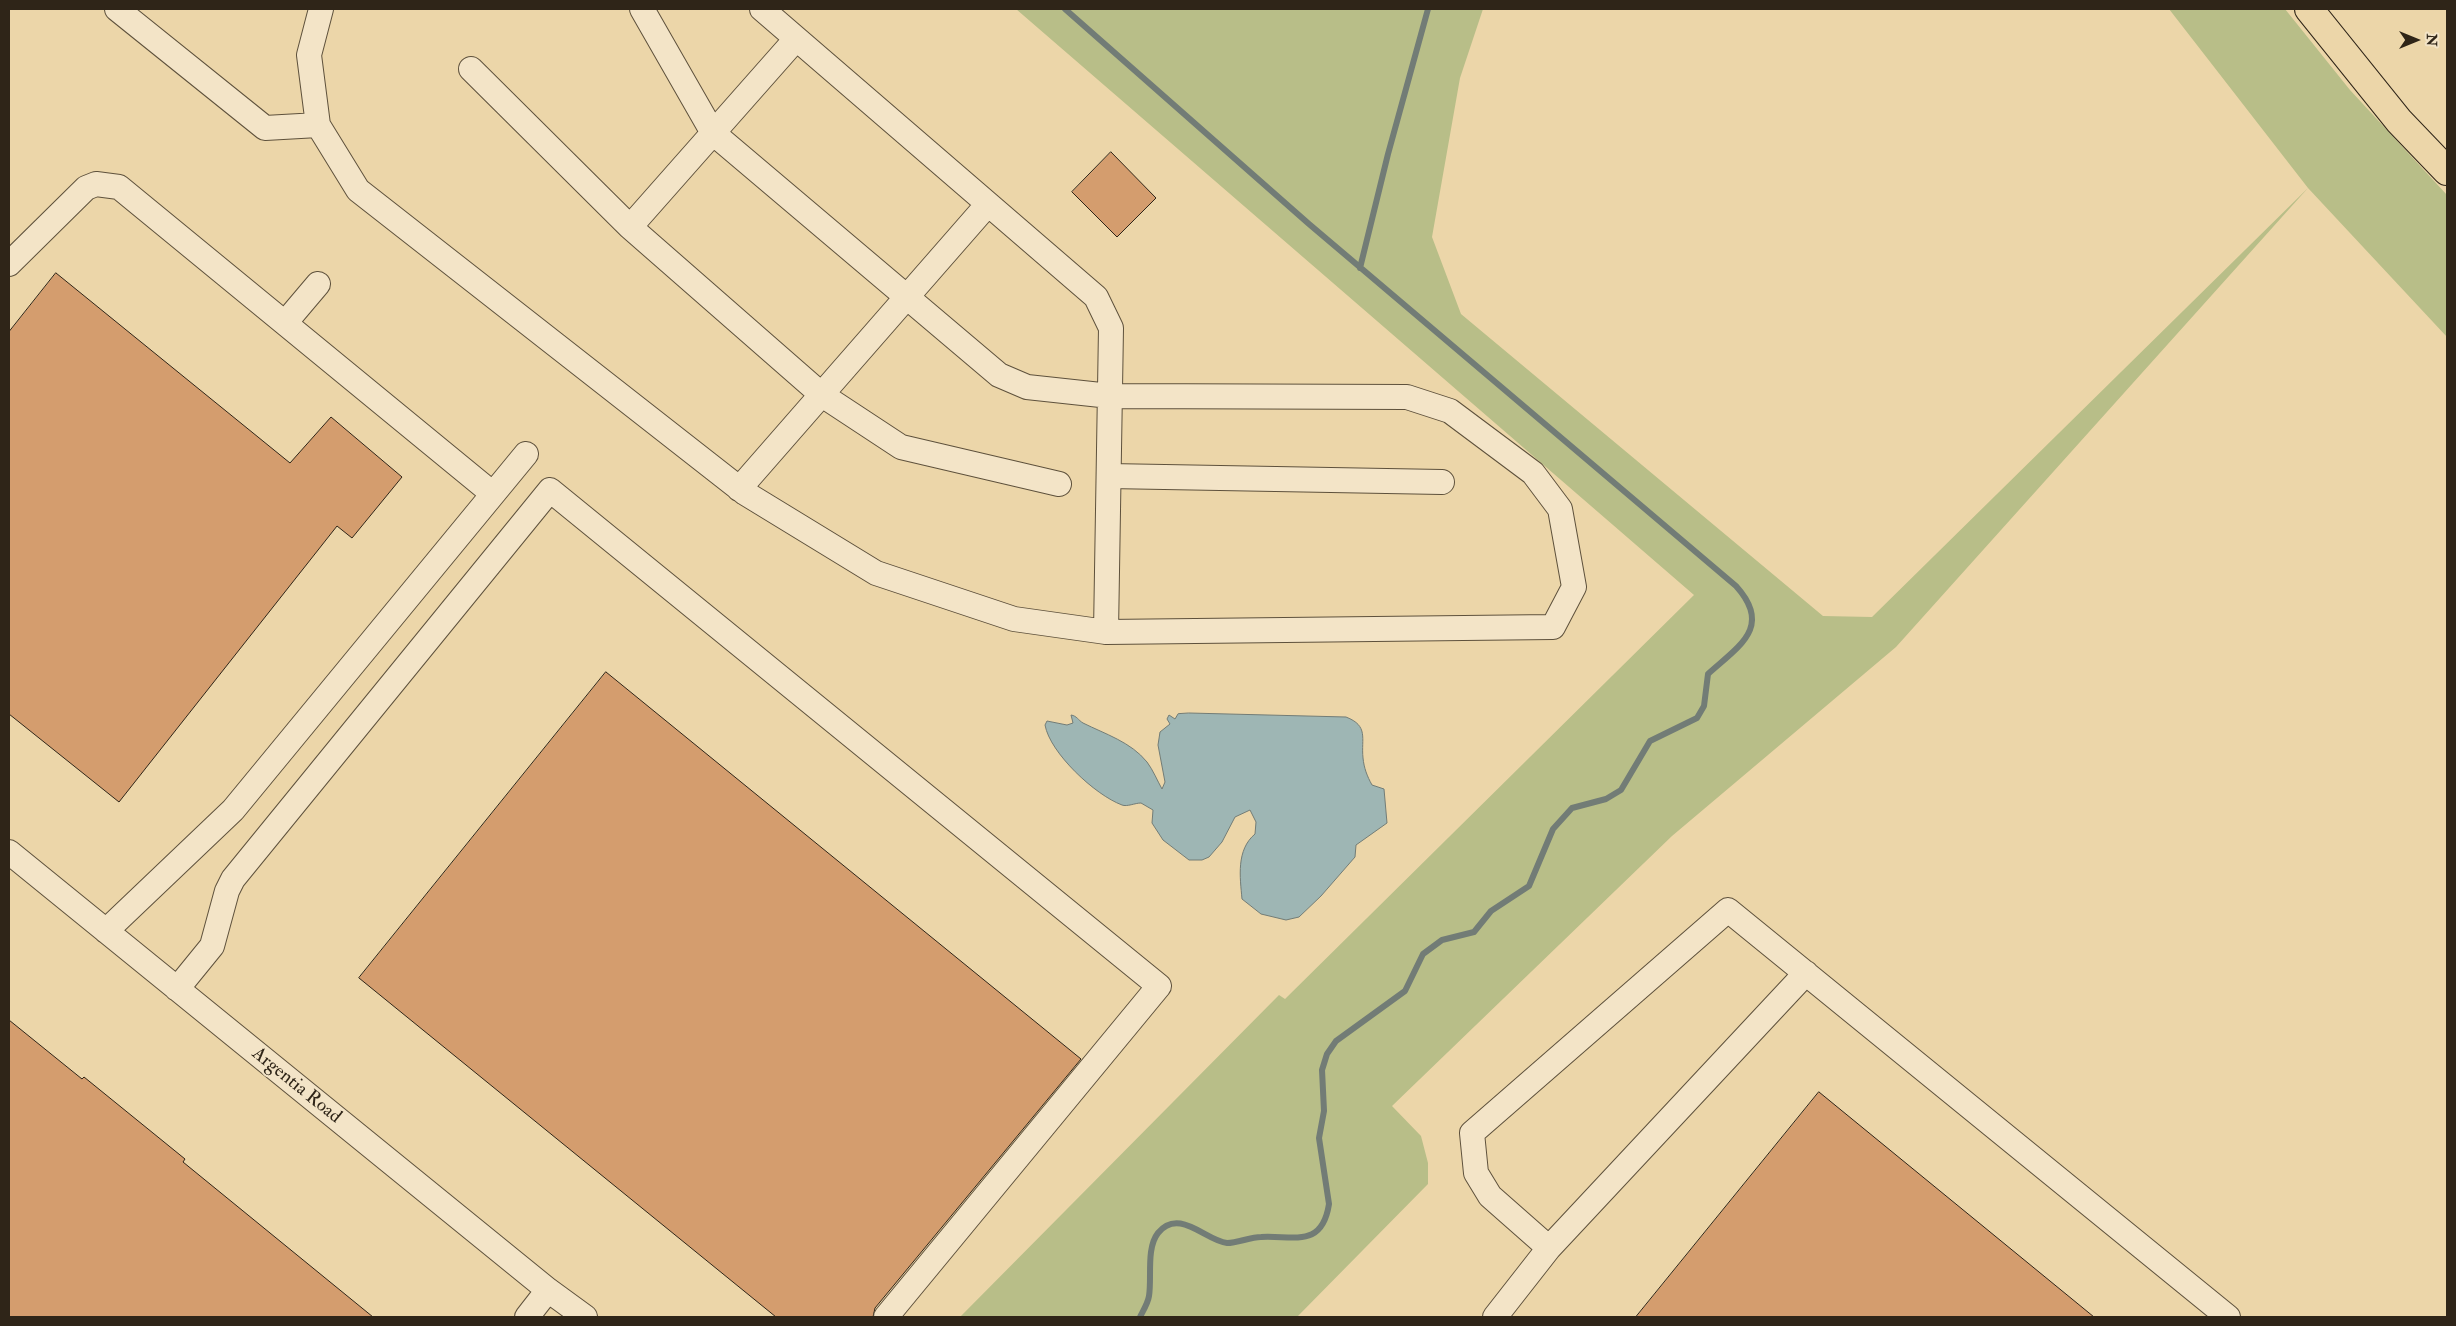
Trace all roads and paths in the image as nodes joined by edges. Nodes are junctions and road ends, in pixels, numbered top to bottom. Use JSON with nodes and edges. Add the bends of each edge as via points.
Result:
{"nodes":[{"id":1,"x":117,"y":9,"type":"edge"},
{"id":2,"x":320,"y":9,"type":"edge"},
{"id":3,"x":642,"y":9,"type":"edge"},
{"id":4,"x":762,"y":9,"type":"edge"},
{"id":5,"x":2309,"y":9,"type":"edge"},
{"id":6,"x":796,"y":39,"type":"junction"},
{"id":7,"x":471,"y":69,"type":"dead end"},
{"id":8,"x":318,"y":125,"type":"junction"},
{"id":9,"x":713,"y":133,"type":"junction"},
{"id":10,"x":2447,"y":171,"type":"edge"},
{"id":11,"x":988,"y":204,"type":"junction"},
{"id":12,"x":630,"y":227,"type":"junction"},
{"id":13,"x":9,"y":264,"type":"edge"},
{"id":14,"x":318,"y":284,"type":"dead end"},
{"id":15,"x":907,"y":297,"type":"junction"},
{"id":16,"x":285,"y":323,"type":"junction"},
{"id":17,"x":822,"y":394,"type":"junction"},
{"id":18,"x":1110,"y":396,"type":"junction"},
{"id":19,"x":526,"y":454,"type":"dead end"},
{"id":20,"x":1109,"y":476,"type":"junction"},
{"id":21,"x":1442,"y":482,"type":"dead end"},
{"id":22,"x":1059,"y":484,"type":"dead end"},
{"id":23,"x":739,"y":489,"type":"junction"},
{"id":24,"x":493,"y":494,"type":"junction"},
{"id":25,"x":1106,"y":632,"type":"junction"},
{"id":26,"x":9,"y":852,"type":"edge"},
{"id":27,"x":106,"y":931,"type":"junction"},
{"id":28,"x":1806,"y":973,"type":"junction"},
{"id":29,"x":177,"y":989,"type":"junction"},
{"id":30,"x":1549,"y":1248,"type":"junction"},
{"id":31,"x":548,"y":1290,"type":"junction"},
{"id":32,"x":527,"y":1317,"type":"edge"},
{"id":33,"x":585,"y":1317,"type":"edge"},
{"id":34,"x":886,"y":1317,"type":"edge"},
{"id":35,"x":1495,"y":1317,"type":"edge"},
{"id":36,"x":2228,"y":1317,"type":"edge"}],
"edges":[{"from":1,"to":8,"type":"street","via":[[265,128]]},
{"from":2,"to":8,"type":"street","via":[[309,55]]},
{"from":3,"to":9,"type":"street"},
{"from":4,"to":6,"type":"street"},
{"from":5,"to":10,"type":"highway","via":[[2399,121]]},
{"from":6,"to":9,"type":"street"},
{"from":6,"to":11,"type":"street"},
{"from":7,"to":12,"type":"street"},
{"from":8,"to":23,"type":"street","via":[[358,190]]},
{"from":9,"to":12,"type":"street"},
{"from":9,"to":15,"type":"street"},
{"from":11,"to":15,"type":"street"},
{"from":11,"to":18,"type":"street","via":[[1096,297],[1111,328]]},
{"from":12,"to":17,"type":"street"},
{"from":13,"to":16,"type":"street","via":[[86,188],[96,184],[119,187]]},
{"from":14,"to":16,"type":"street"},
{"from":15,"to":17,"type":"street"},
{"from":15,"to":18,"type":"street","via":[[999,375],[1027,388]]},
{"from":16,"to":24,"type":"street"},
{"from":17,"to":22,"type":"street","via":[[901,447]]},
{"from":17,"to":23,"type":"street"},
{"from":18,"to":20,"type":"street"},
{"from":18,"to":25,"type":"street","via":[[1407,397],[1450,412],[1533,473],[1560,509],[1574,587],[1553,627]]},
{"from":19,"to":24,"type":"street"},
{"from":20,"to":21,"type":"street"},
{"from":20,"to":25,"type":"street"},
{"from":23,"to":25,"type":"street","via":[[876,573],[1014,618]]},
{"from":24,"to":27,"type":"street","via":[[240,802]]},
{"from":26,"to":27,"type":"street","name":"Argentia Road"},
{"from":27,"to":29,"type":"street","name":"Argentia Road"},
{"from":28,"to":30,"type":"street"},
{"from":28,"to":30,"type":"street","via":[[1728,910],[1472,1133],[1476,1173],[1490,1196]]},
{"from":28,"to":36,"type":"street"},
{"from":29,"to":31,"type":"street","name":"Argentia Road"},
{"from":29,"to":34,"type":"street","via":[[214,942],[233,879],[550,490],[1159,986]]},
{"from":30,"to":35,"type":"street"},
{"from":31,"to":32,"type":"street"},
{"from":31,"to":33,"type":"street","name":"Argentia Road"}]}
